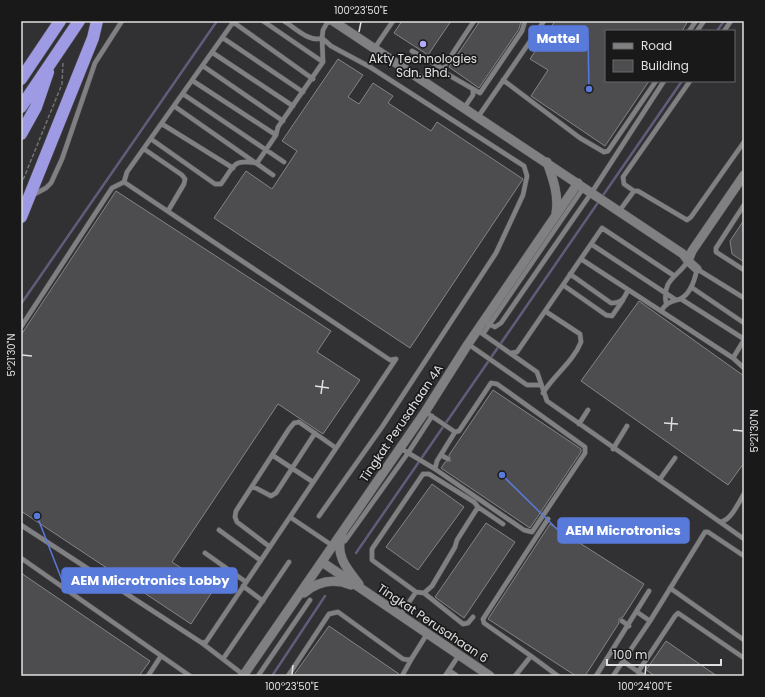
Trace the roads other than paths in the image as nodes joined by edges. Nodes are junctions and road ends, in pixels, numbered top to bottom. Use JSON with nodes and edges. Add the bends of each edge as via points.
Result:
{"nodes":[{"id":1,"x":60,"y":21,"type":"edge"},
{"id":2,"x":79,"y":21,"type":"edge"},
{"id":3,"x":97,"y":21,"type":"edge"},
{"id":4,"x":122,"y":21,"type":"edge"},
{"id":5,"x":263,"y":21,"type":"edge"},
{"id":6,"x":284,"y":21,"type":"edge"},
{"id":7,"x":333,"y":21,"type":"edge"},
{"id":8,"x":393,"y":21,"type":"edge"},
{"id":9,"x":474,"y":21,"type":"edge"},
{"id":10,"x":525,"y":21,"type":"edge"},
{"id":11,"x":544,"y":21,"type":"edge"},
{"id":12,"x":696,"y":21,"type":"edge"},
{"id":13,"x":704,"y":21,"type":"edge"},
{"id":14,"x":731,"y":21,"type":"edge"},
{"id":15,"x":233,"y":22,"type":"edge"},
{"id":16,"x":690,"y":30,"type":"edge"},
{"id":17,"x":698,"y":30,"type":"edge"},
{"id":18,"x":725,"y":30,"type":"edge"},
{"id":19,"x":223,"y":38,"type":"junction"},
{"id":20,"x":322,"y":38,"type":"junction"},
{"id":21,"x":374,"y":48,"type":"junction"},
{"id":22,"x":412,"y":51,"type":"dead end"},
{"id":23,"x":213,"y":53,"type":"junction"},
{"id":24,"x":51,"y":61,"type":"junction"},
{"id":25,"x":323,"y":62,"type":"junction"},
{"id":26,"x":203,"y":66,"type":"junction"},
{"id":27,"x":445,"y":70,"type":"junction"},
{"id":28,"x":313,"y":78,"type":"junction"},
{"id":29,"x":21,"y":79,"type":"edge"},
{"id":30,"x":503,"y":80,"type":"junction"},
{"id":31,"x":193,"y":81,"type":"junction"},
{"id":32,"x":655,"y":82,"type":"edge"},
{"id":33,"x":663,"y":82,"type":"edge"},
{"id":34,"x":689,"y":82,"type":"edge"},
{"id":35,"x":473,"y":90,"type":"junction"},
{"id":36,"x":303,"y":92,"type":"junction"},
{"id":37,"x":183,"y":94,"type":"junction"},
{"id":38,"x":174,"y":106,"type":"junction"},
{"id":39,"x":293,"y":106,"type":"junction"},
{"id":40,"x":21,"y":107,"type":"edge"},
{"id":41,"x":464,"y":108,"type":"junction"},
{"id":42,"x":478,"y":117,"type":"junction"},
{"id":43,"x":283,"y":121,"type":"junction"},
{"id":44,"x":162,"y":124,"type":"junction"},
{"id":45,"x":21,"y":134,"type":"edge"},
{"id":46,"x":276,"y":135,"type":"junction"},
{"id":47,"x":151,"y":139,"type":"junction"},
{"id":48,"x":744,"y":142,"type":"edge"},
{"id":49,"x":144,"y":149,"type":"junction"},
{"id":50,"x":266,"y":149,"type":"junction"},
{"id":51,"x":284,"y":162,"type":"dead end"},
{"id":52,"x":547,"y":162,"type":"junction"},
{"id":53,"x":257,"y":163,"type":"junction"},
{"id":54,"x":233,"y":168,"type":"junction"},
{"id":55,"x":273,"y":175,"type":"dead end"},
{"id":56,"x":744,"y":175,"type":"edge"},
{"id":57,"x":124,"y":182,"type":"junction"},
{"id":58,"x":581,"y":185,"type":"junction"},
{"id":59,"x":634,"y":191,"type":"junction"},
{"id":60,"x":592,"y":192,"type":"junction"},
{"id":61,"x":30,"y":196,"type":"junction"},
{"id":62,"x":744,"y":205,"type":"edge"},
{"id":63,"x":620,"y":210,"type":"junction"},
{"id":64,"x":168,"y":211,"type":"junction"},
{"id":65,"x":21,"y":216,"type":"edge"},
{"id":66,"x":548,"y":224,"type":"junction"},
{"id":67,"x":591,"y":244,"type":"junction"},
{"id":68,"x":581,"y":258,"type":"junction"},
{"id":69,"x":688,"y":261,"type":"junction"},
{"id":70,"x":697,"y":269,"type":"junction"},
{"id":71,"x":744,"y":270,"type":"edge"},
{"id":72,"x":570,"y":274,"type":"junction"},
{"id":73,"x":673,"y":275,"type":"junction"},
{"id":74,"x":563,"y":285,"type":"junction"},
{"id":75,"x":691,"y":286,"type":"junction"},
{"id":76,"x":628,"y":290,"type":"junction"},
{"id":77,"x":665,"y":294,"type":"junction"},
{"id":78,"x":744,"y":298,"type":"edge"},
{"id":79,"x":679,"y":299,"type":"junction"},
{"id":80,"x":623,"y":300,"type":"junction"},
{"id":81,"x":666,"y":303,"type":"junction"},
{"id":82,"x":661,"y":310,"type":"junction"},
{"id":83,"x":545,"y":311,"type":"junction"},
{"id":84,"x":486,"y":323,"type":"junction"},
{"id":85,"x":744,"y":323,"type":"edge"},
{"id":86,"x":21,"y":326,"type":"edge"},
{"id":87,"x":480,"y":332,"type":"junction"},
{"id":88,"x":744,"y":340,"type":"edge"},
{"id":89,"x":468,"y":344,"type":"junction"},
{"id":90,"x":511,"y":353,"type":"junction"},
{"id":91,"x":733,"y":358,"type":"junction"},
{"id":92,"x":744,"y":368,"type":"edge"},
{"id":93,"x":540,"y":385,"type":"junction"},
{"id":94,"x":543,"y":393,"type":"junction"},
{"id":95,"x":588,"y":410,"type":"dead end"},
{"id":96,"x":428,"y":414,"type":"junction"},
{"id":97,"x":578,"y":424,"type":"junction"},
{"id":98,"x":627,"y":426,"type":"dead end"},
{"id":99,"x":455,"y":432,"type":"junction"},
{"id":100,"x":315,"y":433,"type":"junction"},
{"id":101,"x":336,"y":448,"type":"junction"},
{"id":102,"x":614,"y":449,"type":"junction"},
{"id":103,"x":404,"y":451,"type":"junction"},
{"id":104,"x":272,"y":455,"type":"junction"},
{"id":105,"x":441,"y":455,"type":"junction"},
{"id":106,"x":675,"y":458,"type":"dead end"},
{"id":107,"x":448,"y":459,"type":"dead end"},
{"id":108,"x":291,"y":468,"type":"junction"},
{"id":109,"x":435,"y":469,"type":"junction"},
{"id":110,"x":660,"y":479,"type":"junction"},
{"id":111,"x":313,"y":482,"type":"junction"},
{"id":112,"x":252,"y":486,"type":"junction"},
{"id":113,"x":744,"y":494,"type":"edge"},
{"id":114,"x":478,"y":507,"type":"junction"},
{"id":115,"x":319,"y":516,"type":"dead end"},
{"id":116,"x":290,"y":517,"type":"junction"},
{"id":117,"x":548,"y":519,"type":"dead end"},
{"id":118,"x":720,"y":522,"type":"junction"},
{"id":119,"x":503,"y":524,"type":"dead end"},
{"id":120,"x":21,"y":525,"type":"edge"},
{"id":121,"x":350,"y":525,"type":"junction"},
{"id":122,"x":219,"y":530,"type":"dead end"},
{"id":123,"x":744,"y":539,"type":"edge"},
{"id":124,"x":345,"y":541,"type":"dead end"},
{"id":125,"x":333,"y":546,"type":"junction"},
{"id":126,"x":270,"y":547,"type":"junction"},
{"id":127,"x":205,"y":553,"type":"dead end"},
{"id":128,"x":744,"y":556,"type":"edge"},
{"id":129,"x":21,"y":558,"type":"edge"},
{"id":130,"x":260,"y":560,"type":"junction"},
{"id":131,"x":289,"y":562,"type":"dead end"},
{"id":132,"x":322,"y":562,"type":"junction"},
{"id":133,"x":246,"y":582,"type":"junction"},
{"id":134,"x":243,"y":586,"type":"junction"},
{"id":135,"x":670,"y":588,"type":"junction"},
{"id":136,"x":363,"y":590,"type":"junction"},
{"id":137,"x":649,"y":591,"type":"dead end"},
{"id":138,"x":416,"y":592,"type":"junction"},
{"id":139,"x":424,"y":593,"type":"junction"},
{"id":140,"x":310,"y":600,"type":"dead end"},
{"id":141,"x":263,"y":601,"type":"junction"},
{"id":142,"x":292,"y":605,"type":"junction"},
{"id":143,"x":637,"y":612,"type":"junction"},
{"id":144,"x":400,"y":615,"type":"junction"},
{"id":145,"x":473,"y":618,"type":"dead end"},
{"id":146,"x":622,"y":621,"type":"dead end"},
{"id":147,"x":650,"y":621,"type":"junction"},
{"id":148,"x":280,"y":623,"type":"junction"},
{"id":149,"x":629,"y":626,"type":"junction"},
{"id":150,"x":290,"y":630,"type":"junction"},
{"id":151,"x":427,"y":634,"type":"junction"},
{"id":152,"x":744,"y":640,"type":"edge"},
{"id":153,"x":202,"y":643,"type":"junction"},
{"id":154,"x":459,"y":655,"type":"junction"},
{"id":155,"x":161,"y":656,"type":"junction"},
{"id":156,"x":531,"y":656,"type":"junction"},
{"id":157,"x":412,"y":658,"type":"junction"},
{"id":158,"x":744,"y":658,"type":"edge"},
{"id":159,"x":223,"y":659,"type":"junction"},
{"id":160,"x":623,"y":661,"type":"junction"},
{"id":161,"x":449,"y":670,"type":"junction"},
{"id":162,"x":638,"y":672,"type":"junction"},
{"id":163,"x":148,"y":676,"type":"edge"},
{"id":164,"x":190,"y":676,"type":"edge"},
{"id":165,"x":244,"y":676,"type":"edge"},
{"id":166,"x":258,"y":676,"type":"edge"},
{"id":167,"x":288,"y":676,"type":"edge"},
{"id":168,"x":402,"y":676,"type":"edge"},
{"id":169,"x":445,"y":676,"type":"edge"},
{"id":170,"x":457,"y":676,"type":"edge"},
{"id":171,"x":490,"y":676,"type":"edge"},
{"id":172,"x":515,"y":676,"type":"edge"},
{"id":173,"x":558,"y":676,"type":"edge"},
{"id":174,"x":596,"y":676,"type":"edge"},
{"id":175,"x":613,"y":676,"type":"edge"},
{"id":176,"x":644,"y":676,"type":"edge"}],
"edges":[{"from":1,"to":29,"type":"highway"},
{"from":2,"to":24,"type":"highway"},
{"from":3,"to":61,"type":"highway","via":[[93,38]]},
{"from":4,"to":61,"type":"lane","via":[[95,63],[62,159],[51,183]]},
{"from":5,"to":25,"type":"lane"},
{"from":6,"to":20,"type":"lane","via":[[311,39]]},
{"from":7,"to":20,"type":"lane","via":[[327,23]]},
{"from":7,"to":21,"type":"street"},
{"from":8,"to":21,"type":"lane"},
{"from":9,"to":27,"type":"lane","via":[[445,65]]},
{"from":10,"to":35,"type":"lane","via":[[522,31],[480,93]]},
{"from":11,"to":30,"type":"lane"},
{"from":12,"to":16,"type":"lane"},
{"from":13,"to":17,"type":"lane"},
{"from":14,"to":18,"type":"lane"},
{"from":15,"to":19,"type":"lane"},
{"from":15,"to":28,"type":"lane"},
{"from":19,"to":23,"type":"lane"},
{"from":19,"to":36,"type":"lane"},
{"from":20,"to":25,"type":"lane"},
{"from":20,"to":115,"type":"lane","via":[[524,166],[526,176],[523,195],[496,254],[382,427]]},
{"from":21,"to":41,"type":"street"},
{"from":22,"to":27,"type":"lane"},
{"from":23,"to":26,"type":"lane"},
{"from":23,"to":39,"type":"lane"},
{"from":24,"to":40,"type":"highway"},
{"from":24,"to":45,"type":"highway","via":[[41,95]]},
{"from":25,"to":28,"type":"lane"},
{"from":26,"to":31,"type":"lane"},
{"from":26,"to":43,"type":"lane"},
{"from":27,"to":35,"type":"lane","via":[[447,74]]},
{"from":28,"to":36,"type":"lane"},
{"from":30,"to":32,"type":"lane","via":[[580,138],[604,152],[608,151]]},
{"from":30,"to":42,"type":"lane"},
{"from":31,"to":37,"type":"lane"},
{"from":31,"to":46,"type":"lane"},
{"from":33,"to":60,"type":"lane"},
{"from":34,"to":59,"type":"lane","via":[[623,177],[624,184]]},
{"from":35,"to":41,"type":"lane","via":[[473,95]]},
{"from":36,"to":39,"type":"lane"},
{"from":37,"to":38,"type":"lane"},
{"from":37,"to":50,"type":"lane"},
{"from":38,"to":44,"type":"lane"},
{"from":38,"to":53,"type":"lane"},
{"from":39,"to":43,"type":"lane"},
{"from":41,"to":42,"type":"street"},
{"from":42,"to":52,"type":"street"},
{"from":43,"to":46,"type":"lane"},
{"from":44,"to":47,"type":"lane"},
{"from":44,"to":54,"type":"lane"},
{"from":46,"to":50,"type":"lane"},
{"from":47,"to":49,"type":"lane"},
{"from":47,"to":54,"type":"lane","via":[[215,184],[221,184]]},
{"from":48,"to":59,"type":"lane","via":[[687,220]]},
{"from":49,"to":57,"type":"lane"},
{"from":49,"to":64,"type":"lane","via":[[182,174],[185,179]]},
{"from":50,"to":51,"type":"lane"},
{"from":50,"to":53,"type":"lane"},
{"from":52,"to":58,"type":"street"},
{"from":52,"to":66,"type":"street","via":[[556,187],[557,201],[556,213]]},
{"from":53,"to":54,"type":"lane","via":[[242,160]]},
{"from":53,"to":55,"type":"lane"},
{"from":56,"to":69,"type":"street"},
{"from":57,"to":64,"type":"lane"},
{"from":57,"to":86,"type":"lane","via":[[112,188]]},
{"from":58,"to":60,"type":"street"},
{"from":58,"to":66,"type":"street","name":"Tingkat Perusahaan 4A"},
{"from":58,"to":84,"type":"lane"},
{"from":59,"to":63,"type":"lane"},
{"from":60,"to":63,"type":"street"},
{"from":60,"to":84,"type":"lane","via":[[501,323],[495,326]]},
{"from":61,"to":65,"type":"highway"},
{"from":62,"to":71,"type":"lane","via":[[716,248],[716,252]]},
{"from":63,"to":69,"type":"street","via":[[683,254]]},
{"from":64,"to":101,"type":"lane","via":[[390,360],[396,358]]},
{"from":66,"to":84,"type":"street","name":"Tingkat Perusahaan 4A"},
{"from":67,"to":68,"type":"lane"},
{"from":67,"to":73,"type":"lane","via":[[602,228]]},
{"from":67,"to":77,"type":"lane"},
{"from":68,"to":72,"type":"lane"},
{"from":68,"to":76,"type":"lane"},
{"from":69,"to":70,"type":"street"},
{"from":69,"to":73,"type":"lane"},
{"from":70,"to":75,"type":"lane"},
{"from":70,"to":78,"type":"lane"},
{"from":72,"to":74,"type":"lane"},
{"from":72,"to":80,"type":"lane","via":[[611,303]]},
{"from":73,"to":77,"type":"lane"},
{"from":74,"to":80,"type":"lane","via":[[606,315],[612,316]]},
{"from":74,"to":83,"type":"lane"},
{"from":75,"to":79,"type":"lane"},
{"from":75,"to":85,"type":"lane"},
{"from":76,"to":80,"type":"lane"},
{"from":76,"to":82,"type":"lane"},
{"from":77,"to":79,"type":"lane"},
{"from":77,"to":81,"type":"lane"},
{"from":79,"to":81,"type":"lane"},
{"from":79,"to":88,"type":"lane"},
{"from":81,"to":82,"type":"lane"},
{"from":82,"to":91,"type":"lane"},
{"from":83,"to":90,"type":"lane","via":[[517,352]]},
{"from":83,"to":94,"type":"lane","via":[[580,334],[582,342]]},
{"from":84,"to":87,"type":"street","name":"Tingkat Perusahaan 4A"},
{"from":87,"to":89,"type":"street","name":"Tingkat Perusahaan 4A"},
{"from":87,"to":90,"type":"lane"},
{"from":88,"to":91,"type":"lane"},
{"from":89,"to":93,"type":"lane","via":[[527,384]]},
{"from":89,"to":96,"type":"street","name":"Tingkat Perusahaan 4A"},
{"from":90,"to":93,"type":"lane","via":[[537,372]]},
{"from":91,"to":92,"type":"lane"},
{"from":93,"to":94,"type":"lane"},
{"from":94,"to":97,"type":"lane","via":[[547,401]]},
{"from":95,"to":97,"type":"lane"},
{"from":96,"to":99,"type":"lane"},
{"from":96,"to":103,"type":"street","name":"Tingkat Perusahaan 4A"},
{"from":97,"to":102,"type":"lane"},
{"from":98,"to":102,"type":"lane"},
{"from":99,"to":105,"type":"lane"},
{"from":99,"to":109,"type":"lane","via":[[459,430],[491,383],[497,384],[581,443],[585,447],[585,453],[532,532],[524,530]]},
{"from":100,"to":101,"type":"lane"},
{"from":100,"to":104,"type":"lane","via":[[299,422],[294,423]]},
{"from":100,"to":108,"type":"lane"},
{"from":101,"to":111,"type":"lane"},
{"from":102,"to":110,"type":"lane"},
{"from":103,"to":109,"type":"lane"},
{"from":103,"to":121,"type":"street","name":"Tingkat Perusahaan 4A"},
{"from":104,"to":108,"type":"lane"},
{"from":104,"to":112,"type":"lane"},
{"from":105,"to":107,"type":"lane"},
{"from":105,"to":109,"type":"lane"},
{"from":106,"to":110,"type":"lane"},
{"from":108,"to":111,"type":"lane"},
{"from":108,"to":112,"type":"lane","via":[[271,496]]},
{"from":110,"to":118,"type":"lane"},
{"from":111,"to":116,"type":"lane"},
{"from":112,"to":126,"type":"lane","via":[[235,516],[237,522]]},
{"from":113,"to":118,"type":"lane","via":[[728,518]]},
{"from":114,"to":119,"type":"lane"},
{"from":114,"to":138,"type":"lane","via":[[429,474],[423,474],[372,549],[372,560]]},
{"from":114,"to":139,"type":"lane","via":[[432,586]]},
{"from":116,"to":125,"type":"lane"},
{"from":116,"to":126,"type":"lane"},
{"from":117,"to":156,"type":"lane","via":[[483,619],[484,623]]},
{"from":118,"to":123,"type":"lane"},
{"from":120,"to":153,"type":"lane"},
{"from":121,"to":124,"type":"lane"},
{"from":121,"to":125,"type":"street","name":"Tingkat Perusahaan 4A"},
{"from":121,"to":136,"type":"street","name":"Tingkat Perusahaan 6","via":[[340,540],[340,553],[345,567]]},
{"from":122,"to":130,"type":"lane"},
{"from":125,"to":132,"type":"street","name":"Tingkat Perusahaan 4A"},
{"from":126,"to":130,"type":"lane"},
{"from":127,"to":133,"type":"lane"},
{"from":128,"to":135,"type":"lane","via":[[705,532]]},
{"from":129,"to":155,"type":"lane"},
{"from":130,"to":133,"type":"lane"},
{"from":131,"to":141,"type":"lane"},
{"from":132,"to":136,"type":"street","name":"Tingkat Perusahaan 6"},
{"from":132,"to":142,"type":"street","name":"Tingkat Perusahaan 4A"},
{"from":133,"to":134,"type":"lane"},
{"from":134,"to":141,"type":"lane"},
{"from":134,"to":153,"type":"lane","via":[[210,638]]},
{"from":135,"to":147,"type":"lane"},
{"from":135,"to":152,"type":"lane"},
{"from":136,"to":142,"type":"street","name":"Tingkat Perusahaan 6","via":[[346,583],[324,582],[312,586]]},
{"from":136,"to":144,"type":"street","name":"Tingkat Perusahaan 6"},
{"from":137,"to":143,"type":"lane"},
{"from":138,"to":139,"type":"lane"},
{"from":138,"to":144,"type":"lane"},
{"from":139,"to":145,"type":"lane","via":[[463,624]]},
{"from":140,"to":150,"type":"lane"},
{"from":141,"to":159,"type":"lane"},
{"from":142,"to":148,"type":"street","name":"Tingkat Perusahaan 4A"},
{"from":143,"to":147,"type":"lane"},
{"from":143,"to":149,"type":"lane"},
{"from":144,"to":151,"type":"street","name":"Tingkat Perusahaan 6"},
{"from":146,"to":149,"type":"lane"},
{"from":147,"to":160,"type":"lane"},
{"from":148,"to":150,"type":"lane"},
{"from":148,"to":165,"type":"street","name":"Tingkat Perusahaan 4A"},
{"from":149,"to":174,"type":"lane"},
{"from":150,"to":166,"type":"lane"},
{"from":151,"to":154,"type":"street","name":"Tingkat Perusahaan 6"},
{"from":151,"to":157,"type":"lane"},
{"from":153,"to":159,"type":"lane"},
{"from":154,"to":161,"type":"lane"},
{"from":154,"to":171,"type":"street","name":"Tingkat Perusahaan 6"},
{"from":155,"to":163,"type":"lane"},
{"from":155,"to":164,"type":"lane"},
{"from":156,"to":172,"type":"lane"},
{"from":156,"to":173,"type":"lane"},
{"from":157,"to":167,"type":"lane","via":[[403,659],[338,612],[334,612],[329,614]]},
{"from":157,"to":168,"type":"lane"},
{"from":158,"to":162,"type":"lane","via":[[678,613]]},
{"from":159,"to":165,"type":"lane"},
{"from":160,"to":162,"type":"lane"},
{"from":160,"to":175,"type":"lane"},
{"from":161,"to":169,"type":"lane"},
{"from":161,"to":170,"type":"lane"},
{"from":162,"to":176,"type":"lane"}]}
